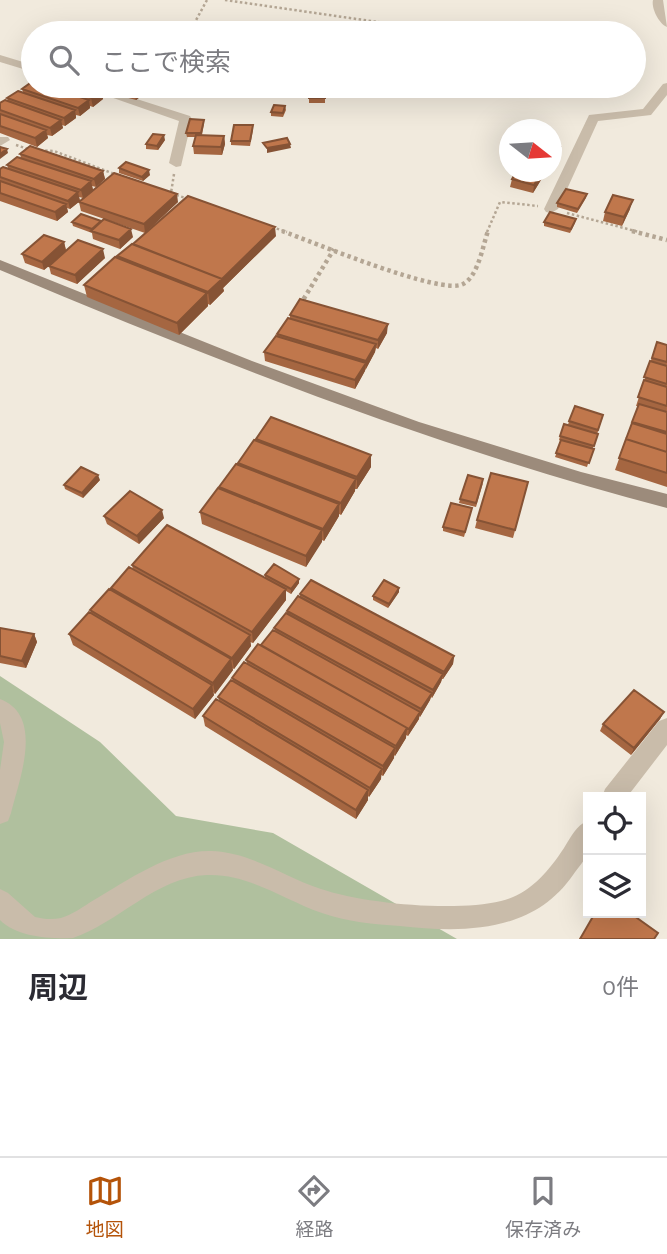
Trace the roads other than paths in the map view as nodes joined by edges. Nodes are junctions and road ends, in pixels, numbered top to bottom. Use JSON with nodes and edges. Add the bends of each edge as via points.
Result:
{"nodes":[{"id":1,"x":658,"y":0,"type":"edge"},
{"id":2,"x":667,"y":23,"type":"edge"},
{"id":3,"x":0,"y":58,"type":"edge"},
{"id":4,"x":21,"y":65,"type":"edge"},
{"id":5,"x":667,"y":87,"type":"edge"},
{"id":6,"x":122,"y":98,"type":"edge"},
{"id":7,"x":176,"y":163,"type":"road end"},
{"id":8,"x":551,"y":209,"type":"edge"},
{"id":9,"x":0,"y":265,"type":"edge"},
{"id":10,"x":667,"y":501,"type":"edge"},
{"id":11,"x":0,"y":709,"type":"edge"},
{"id":12,"x":667,"y":728,"type":"edge"},
{"id":13,"x":617,"y":792,"type":"edge"},
{"id":14,"x":0,"y":813,"type":"edge"},
{"id":15,"x":583,"y":839,"type":"edge"},
{"id":16,"x":0,"y":901,"type":"edge"}],
"edges":[{"from":1,"to":2,"type":"street"},
{"from":3,"to":4,"type":"street"},
{"from":5,"to":8,"type":"street","via":[[647,112],[593,118]]},
{"from":6,"to":7,"type":"street","via":[[187,119]]},
{"from":9,"to":10,"type":"street","via":[[257,368],[438,434]]},
{"from":11,"to":14,"type":"street","via":[[13,724],[16,739]]},
{"from":12,"to":13,"type":"street"},
{"from":15,"to":16,"type":"street","via":[[543,893],[487,916],[361,911],[323,902],[249,870],[194,864],[66,929],[49,933],[28,929]]}]}
